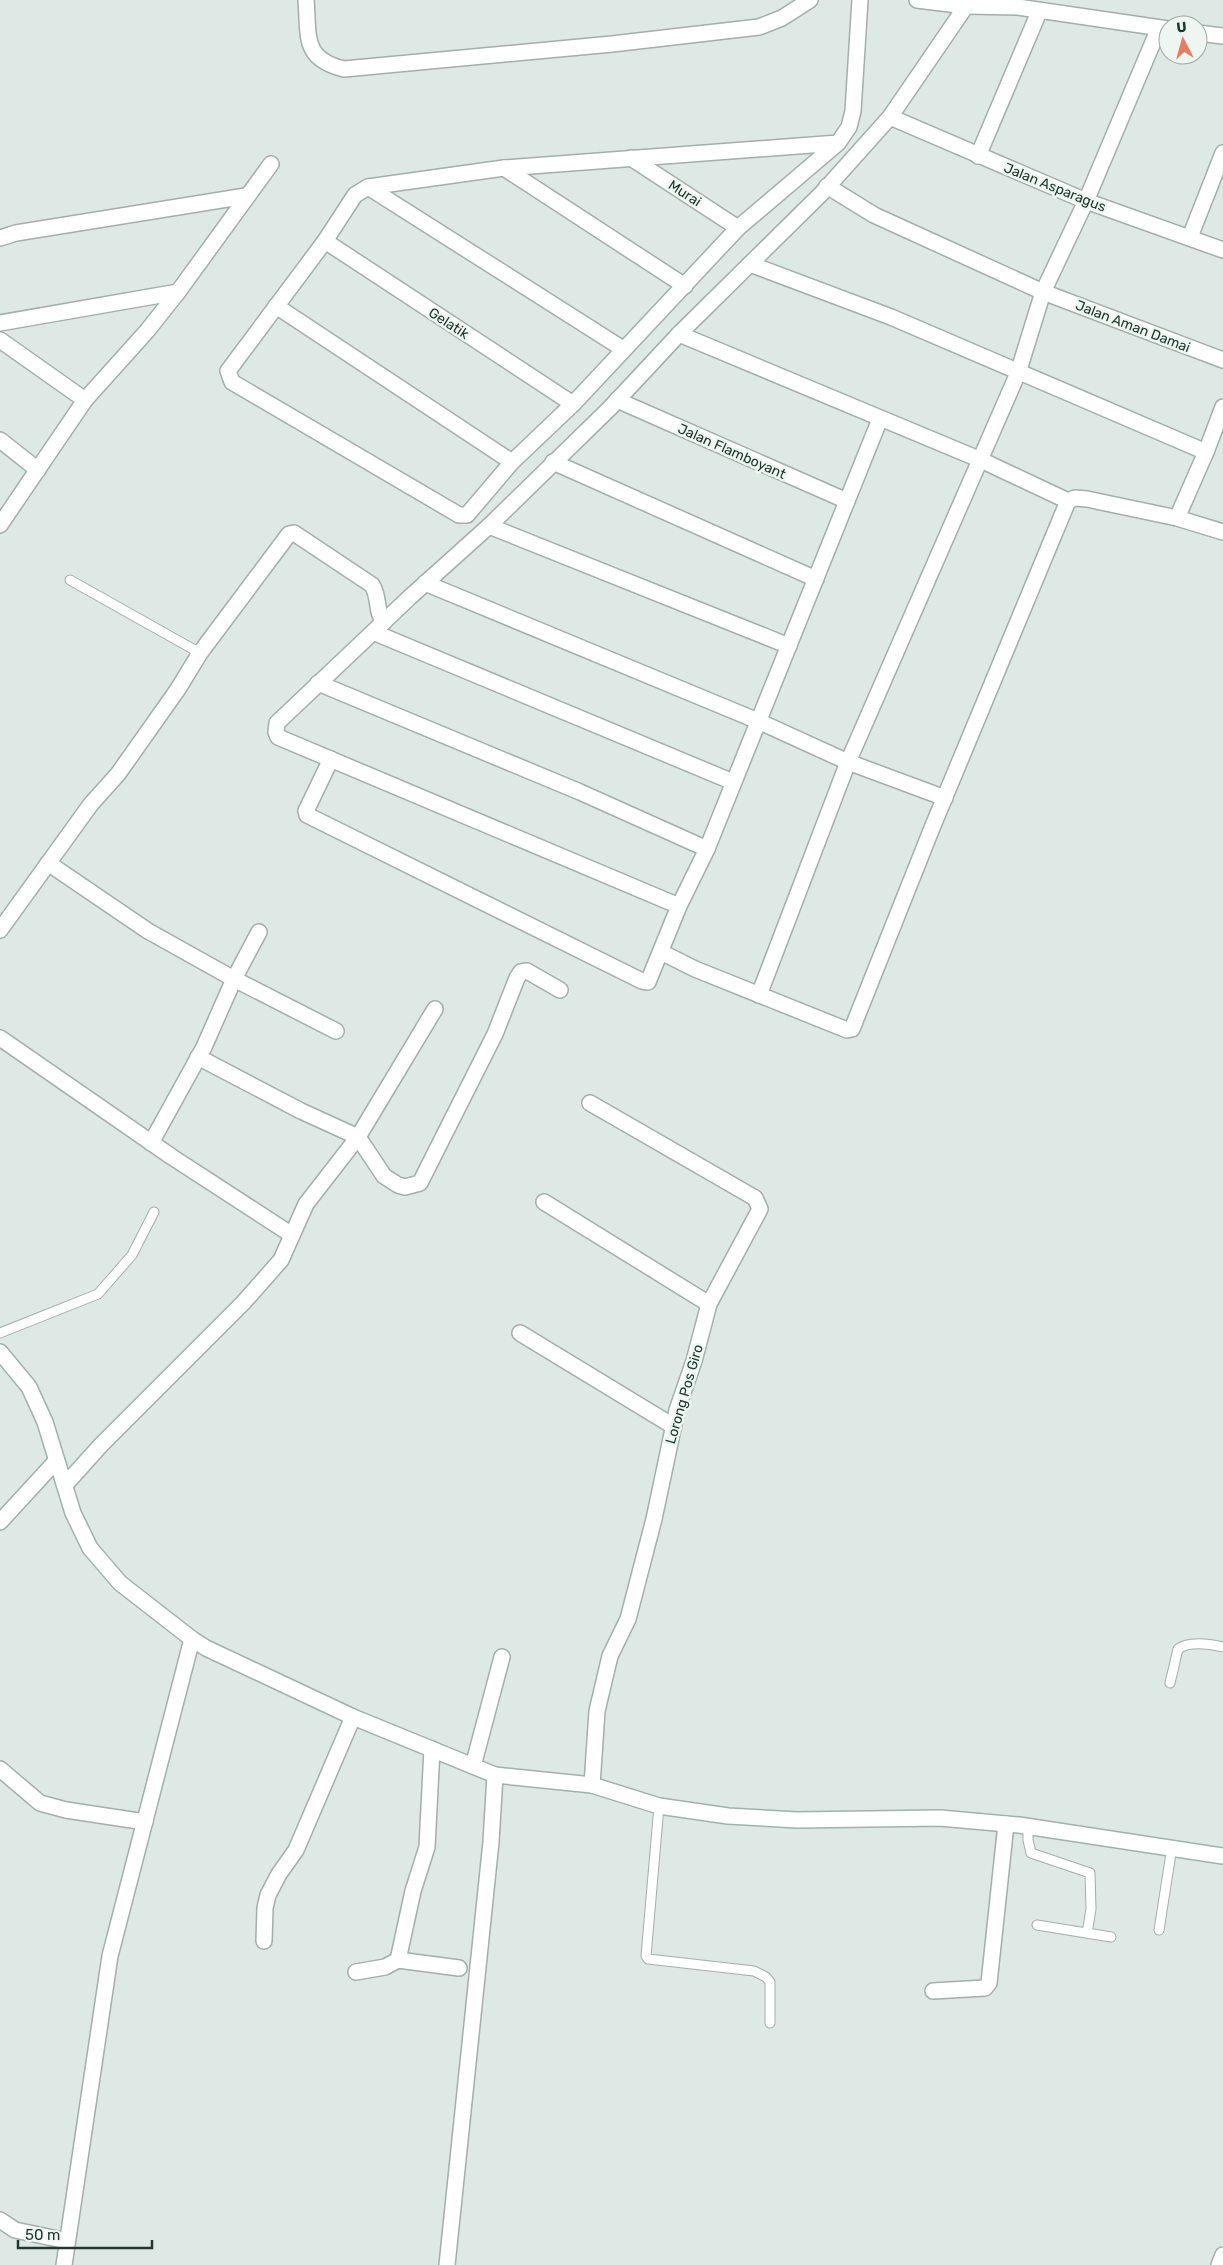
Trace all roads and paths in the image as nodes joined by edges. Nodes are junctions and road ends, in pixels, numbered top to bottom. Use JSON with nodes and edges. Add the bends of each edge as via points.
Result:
{"nodes":[{"id":1,"x":306,"y":0,"type":"edge"},
{"id":2,"x":808,"y":0,"type":"edge"},
{"id":3,"x":860,"y":0,"type":"edge"},
{"id":4,"x":917,"y":0,"type":"edge"},
{"id":5,"x":938,"y":1,"type":"edge"},
{"id":6,"x":1019,"y":4,"type":"edge"},
{"id":7,"x":966,"y":6,"type":"junction"},
{"id":8,"x":1040,"y":12,"type":"junction"},
{"id":9,"x":1158,"y":28,"type":"edge"},
{"id":10,"x":1208,"y":34,"type":"edge"},
{"id":11,"x":1223,"y":36,"type":"edge"},
{"id":12,"x":1158,"y":42,"type":"edge"},
{"id":13,"x":890,"y":117,"type":"junction"},
{"id":14,"x":838,"y":143,"type":"junction"},
{"id":15,"x":1223,"y":153,"type":"edge"},
{"id":16,"x":978,"y":156,"type":"junction"},
{"id":17,"x":631,"y":158,"type":"junction"},
{"id":18,"x":271,"y":164,"type":"dead end"},
{"id":19,"x":504,"y":168,"type":"junction"},
{"id":20,"x":828,"y":186,"type":"junction"},
{"id":21,"x":368,"y":187,"type":"junction"},
{"id":22,"x":246,"y":196,"type":"junction"},
{"id":23,"x":1086,"y":201,"type":"junction"},
{"id":24,"x":738,"y":228,"type":"junction"},
{"id":25,"x":1190,"y":237,"type":"junction"},
{"id":26,"x":0,"y":238,"type":"edge"},
{"id":27,"x":325,"y":241,"type":"junction"},
{"id":28,"x":1223,"y":250,"type":"edge"},
{"id":29,"x":750,"y":264,"type":"junction"},
{"id":30,"x":686,"y":286,"type":"junction"},
{"id":31,"x":178,"y":292,"type":"junction"},
{"id":32,"x":1043,"y":292,"type":"junction"},
{"id":33,"x":276,"y":306,"type":"junction"},
{"id":34,"x":0,"y":323,"type":"edge"},
{"id":35,"x":680,"y":334,"type":"junction"},
{"id":36,"x":0,"y":340,"type":"edge"},
{"id":37,"x":623,"y":349,"type":"junction"},
{"id":38,"x":1223,"y":360,"type":"edge"},
{"id":39,"x":1018,"y":372,"type":"junction"},
{"id":40,"x":85,"y":400,"type":"junction"},
{"id":41,"x":617,"y":400,"type":"junction"},
{"id":42,"x":573,"y":404,"type":"junction"},
{"id":43,"x":1223,"y":407,"type":"edge"},
{"id":44,"x":880,"y":419,"type":"junction"},
{"id":45,"x":0,"y":440,"type":"edge"},
{"id":46,"x":1206,"y":452,"type":"junction"},
{"id":47,"x":980,"y":460,"type":"junction"},
{"id":48,"x":512,"y":462,"type":"junction"},
{"id":49,"x":553,"y":462,"type":"junction"},
{"id":50,"x":38,"y":470,"type":"junction"},
{"id":51,"x":847,"y":501,"type":"junction"},
{"id":52,"x":1068,"y":502,"type":"junction"},
{"id":53,"x":1177,"y":518,"type":"junction"},
{"id":54,"x":0,"y":526,"type":"edge"},
{"id":55,"x":489,"y":526,"type":"junction"},
{"id":56,"x":1223,"y":532,"type":"edge"},
{"id":57,"x":816,"y":579,"type":"junction"},
{"id":58,"x":70,"y":580,"type":"dead end"},
{"id":59,"x":425,"y":583,"type":"junction"},
{"id":60,"x":378,"y":627,"type":"junction"},
{"id":61,"x":789,"y":646,"type":"junction"},
{"id":62,"x":200,"y":654,"type":"junction"},
{"id":63,"x":318,"y":683,"type":"junction"},
{"id":64,"x":758,"y":721,"type":"junction"},
{"id":65,"x":331,"y":759,"type":"junction"},
{"id":66,"x":848,"y":762,"type":"junction"},
{"id":67,"x":733,"y":782,"type":"junction"},
{"id":68,"x":945,"y":798,"type":"junction"},
{"id":69,"x":707,"y":848,"type":"junction"},
{"id":70,"x":48,"y":863,"type":"junction"},
{"id":71,"x":679,"y":906,"type":"junction"},
{"id":72,"x":0,"y":930,"type":"edge"},
{"id":73,"x":259,"y":932,"type":"dead end"},
{"id":74,"x":661,"y":952,"type":"junction"},
{"id":75,"x":234,"y":979,"type":"junction"},
{"id":76,"x":560,"y":990,"type":"dead end"},
{"id":77,"x":759,"y":995,"type":"junction"},
{"id":78,"x":435,"y":1009,"type":"dead end"},
{"id":79,"x":336,"y":1032,"type":"dead end"},
{"id":80,"x":0,"y":1038,"type":"edge"},
{"id":81,"x":198,"y":1057,"type":"junction"},
{"id":82,"x":590,"y":1103,"type":"dead end"},
{"id":83,"x":358,"y":1137,"type":"junction"},
{"id":84,"x":151,"y":1143,"type":"junction"},
{"id":85,"x":544,"y":1202,"type":"dead end"},
{"id":86,"x":154,"y":1212,"type":"dead end"},
{"id":87,"x":292,"y":1235,"type":"junction"},
{"id":88,"x":709,"y":1304,"type":"junction"},
{"id":89,"x":0,"y":1333,"type":"edge"},
{"id":90,"x":520,"y":1333,"type":"dead end"},
{"id":91,"x":0,"y":1352,"type":"edge"},
{"id":92,"x":673,"y":1426,"type":"junction"},
{"id":93,"x":56,"y":1461,"type":"junction"},
{"id":94,"x":65,"y":1485,"type":"junction"},
{"id":95,"x":0,"y":1522,"type":"edge"},
{"id":96,"x":192,"y":1639,"type":"junction"},
{"id":97,"x":1223,"y":1647,"type":"edge"},
{"id":98,"x":502,"y":1657,"type":"dead end"},
{"id":99,"x":1170,"y":1683,"type":"dead end"},
{"id":100,"x":353,"y":1717,"type":"junction"},
{"id":101,"x":432,"y":1750,"type":"junction"},
{"id":102,"x":473,"y":1766,"type":"junction"},
{"id":103,"x":0,"y":1768,"type":"edge"},
{"id":104,"x":495,"y":1775,"type":"junction"},
{"id":105,"x":592,"y":1785,"type":"junction"},
{"id":106,"x":659,"y":1806,"type":"junction"},
{"id":107,"x":145,"y":1822,"type":"junction"},
{"id":108,"x":1006,"y":1824,"type":"junction"},
{"id":109,"x":1028,"y":1826,"type":"junction"},
{"id":110,"x":1172,"y":1847,"type":"junction"},
{"id":111,"x":1223,"y":1856,"type":"edge"},
{"id":112,"x":1037,"y":1925,"type":"dead end"},
{"id":113,"x":1159,"y":1930,"type":"dead end"},
{"id":114,"x":1087,"y":1933,"type":"junction"},
{"id":115,"x":1111,"y":1937,"type":"dead end"},
{"id":116,"x":264,"y":1941,"type":"dead end"},
{"id":117,"x":398,"y":1960,"type":"junction"},
{"id":118,"x":458,"y":1968,"type":"dead end"},
{"id":119,"x":356,"y":1972,"type":"dead end"},
{"id":120,"x":933,"y":1991,"type":"dead end"},
{"id":121,"x":770,"y":2023,"type":"dead end"},
{"id":122,"x":0,"y":2220,"type":"edge"},
{"id":123,"x":66,"y":2241,"type":"junction"},
{"id":124,"x":1223,"y":2255,"type":"edge"},
{"id":125,"x":64,"y":2265,"type":"edge"},
{"id":126,"x":447,"y":2265,"type":"edge"},
{"id":127,"x":1219,"y":2265,"type":"edge"}],
"edges":[{"from":1,"to":2,"type":"street","via":[[310,46],[318,58],[344,69],[759,27],[782,18]]},
{"from":3,"to":14,"type":"street","via":[[853,111],[849,126]]},
{"from":4,"to":5,"type":"street"},
{"from":5,"to":7,"type":"street"},
{"from":6,"to":7,"type":"street"},
{"from":6,"to":8,"type":"street"},
{"from":7,"to":13,"type":"street"},
{"from":8,"to":9,"type":"street"},
{"from":8,"to":16,"type":"street"},
{"from":10,"to":11,"type":"street"},
{"from":12,"to":23,"type":"street"},
{"from":13,"to":16,"type":"street","name":"Jalan Asparagus"},
{"from":13,"to":20,"type":"street"},
{"from":14,"to":17,"type":"street"},
{"from":14,"to":24,"type":"street"},
{"from":15,"to":25,"type":"street"},
{"from":16,"to":23,"type":"street","name":"Jalan Asparagus"},
{"from":17,"to":19,"type":"street"},
{"from":17,"to":24,"type":"street","name":"Murai"},
{"from":18,"to":22,"type":"street"},
{"from":19,"to":21,"type":"street"},
{"from":19,"to":30,"type":"street"},
{"from":20,"to":29,"type":"street"},
{"from":20,"to":32,"type":"street","name":"Jalan Aman Damai","via":[[874,215]]},
{"from":21,"to":27,"type":"street","via":[[355,195]]},
{"from":21,"to":37,"type":"street"},
{"from":22,"to":26,"type":"street"},
{"from":22,"to":31,"type":"street"},
{"from":23,"to":25,"type":"street","name":"Jalan Asparagus"},
{"from":23,"to":32,"type":"street"},
{"from":24,"to":30,"type":"street"},
{"from":25,"to":28,"type":"street","name":"Jalan Asparagus"},
{"from":27,"to":33,"type":"street"},
{"from":27,"to":42,"type":"street","name":"Gelatik"},
{"from":29,"to":35,"type":"street"},
{"from":29,"to":39,"type":"street","via":[[891,317]]},
{"from":30,"to":37,"type":"street"},
{"from":31,"to":34,"type":"street"},
{"from":31,"to":40,"type":"street"},
{"from":32,"to":38,"type":"street","name":"Jalan Aman Damai"},
{"from":32,"to":39,"type":"street"},
{"from":33,"to":48,"type":"street"},
{"from":33,"to":48,"type":"street","via":[[228,371],[232,382],[459,515],[470,513]]},
{"from":35,"to":41,"type":"street"},
{"from":35,"to":44,"type":"street"},
{"from":36,"to":40,"type":"street"},
{"from":37,"to":42,"type":"street"},
{"from":39,"to":46,"type":"street"},
{"from":39,"to":47,"type":"street"},
{"from":40,"to":50,"type":"street"},
{"from":41,"to":49,"type":"street"},
{"from":41,"to":51,"type":"street","name":"Jalan Flamboyant"},
{"from":42,"to":48,"type":"street"},
{"from":43,"to":46,"type":"street"},
{"from":44,"to":47,"type":"street"},
{"from":44,"to":51,"type":"street"},
{"from":45,"to":50,"type":"street"},
{"from":46,"to":53,"type":"street"},
{"from":47,"to":52,"type":"street"},
{"from":47,"to":66,"type":"street"},
{"from":49,"to":55,"type":"street"},
{"from":49,"to":57,"type":"street"},
{"from":50,"to":54,"type":"street"},
{"from":51,"to":57,"type":"street"},
{"from":52,"to":53,"type":"street","via":[[1075,498],[1087,499]]},
{"from":52,"to":68,"type":"street"},
{"from":53,"to":56,"type":"street"},
{"from":55,"to":59,"type":"street"},
{"from":55,"to":61,"type":"street"},
{"from":57,"to":61,"type":"street"},
{"from":58,"to":62,"type":"lane"},
{"from":59,"to":60,"type":"street"},
{"from":59,"to":64,"type":"street"},
{"from":60,"to":62,"type":"street","via":[[377,592],[372,585],[292,533],[286,536]]},
{"from":60,"to":63,"type":"street"},
{"from":60,"to":67,"type":"street"},
{"from":61,"to":64,"type":"street"},
{"from":62,"to":70,"type":"street","via":[[118,774],[91,804]]},
{"from":63,"to":65,"type":"street","via":[[281,718],[276,732],[278,737]]},
{"from":63,"to":69,"type":"street"},
{"from":64,"to":66,"type":"street"},
{"from":64,"to":67,"type":"street"},
{"from":65,"to":71,"type":"street"},
{"from":65,"to":74,"type":"street","via":[[307,815],[642,981],[648,982],[651,978]]},
{"from":66,"to":68,"type":"street"},
{"from":66,"to":77,"type":"street"},
{"from":67,"to":69,"type":"street"},
{"from":68,"to":77,"type":"street","via":[[852,1028],[846,1030]]},
{"from":69,"to":71,"type":"street"},
{"from":70,"to":72,"type":"street"},
{"from":70,"to":75,"type":"street","via":[[148,931]]},
{"from":71,"to":74,"type":"street"},
{"from":73,"to":75,"type":"street"},
{"from":74,"to":77,"type":"street"},
{"from":75,"to":79,"type":"street"},
{"from":75,"to":81,"type":"street"},
{"from":76,"to":83,"type":"street","via":[[527,971],[521,972],[495,1034],[420,1183],[405,1187],[384,1176]]},
{"from":78,"to":83,"type":"street"},
{"from":80,"to":84,"type":"street"},
{"from":81,"to":83,"type":"street","via":[[300,1111]]},
{"from":81,"to":84,"type":"street"},
{"from":82,"to":88,"type":"street","name":"Lorong Pos Giro","via":[[755,1198],[759,1205],[756,1218]]},
{"from":83,"to":87,"type":"street","via":[[306,1204]]},
{"from":84,"to":87,"type":"street"},
{"from":85,"to":88,"type":"street"},
{"from":86,"to":89,"type":"lane","via":[[132,1255],[98,1294]]},
{"from":87,"to":94,"type":"street","via":[[281,1260],[243,1303]]},
{"from":88,"to":92,"type":"street","name":"Lorong Pos Giro"},
{"from":90,"to":92,"type":"street"},
{"from":91,"to":93,"type":"street","via":[[29,1387],[45,1422]]},
{"from":92,"to":105,"type":"street","name":"Lorong Pos Giro","via":[[654,1519],[628,1619],[610,1656],[597,1710]]},
{"from":93,"to":94,"type":"street"},
{"from":93,"to":95,"type":"street"},
{"from":94,"to":96,"type":"street","via":[[73,1513],[90,1548],[120,1583]]},
{"from":96,"to":100,"type":"street"},
{"from":96,"to":107,"type":"street"},
{"from":97,"to":99,"type":"lane","via":[[1182,1646],[1178,1649]]},
{"from":98,"to":102,"type":"street"},
{"from":100,"to":101,"type":"street"},
{"from":100,"to":116,"type":"street","via":[[296,1850],[278,1874],[268,1895],[264,1908]]},
{"from":101,"to":102,"type":"street"},
{"from":101,"to":117,"type":"street","via":[[427,1847],[413,1891]]},
{"from":102,"to":104,"type":"street"},
{"from":103,"to":107,"type":"street","via":[[40,1803]]},
{"from":104,"to":105,"type":"street"},
{"from":104,"to":126,"type":"street","via":[[491,1842]]},
{"from":105,"to":106,"type":"street"},
{"from":106,"to":108,"type":"street","via":[[728,1816],[797,1820],[940,1818]]},
{"from":106,"to":121,"type":"lane","via":[[646,1956],[754,1971],[766,1977],[770,1982]]},
{"from":107,"to":123,"type":"street","via":[[110,1956]]},
{"from":108,"to":109,"type":"street"},
{"from":108,"to":120,"type":"street","via":[[989,1983],[985,1988]]},
{"from":109,"to":110,"type":"street"},
{"from":109,"to":114,"type":"lane","via":[[1031,1853],[1090,1873],[1091,1909]]},
{"from":110,"to":111,"type":"street"},
{"from":110,"to":113,"type":"lane"},
{"from":112,"to":114,"type":"lane"},
{"from":114,"to":115,"type":"lane"},
{"from":117,"to":118,"type":"street"},
{"from":117,"to":119,"type":"street","via":[[384,1967]]},
{"from":122,"to":123,"type":"street","via":[[15,2230]]},
{"from":123,"to":125,"type":"street"},
{"from":124,"to":127,"type":"street"}]}
